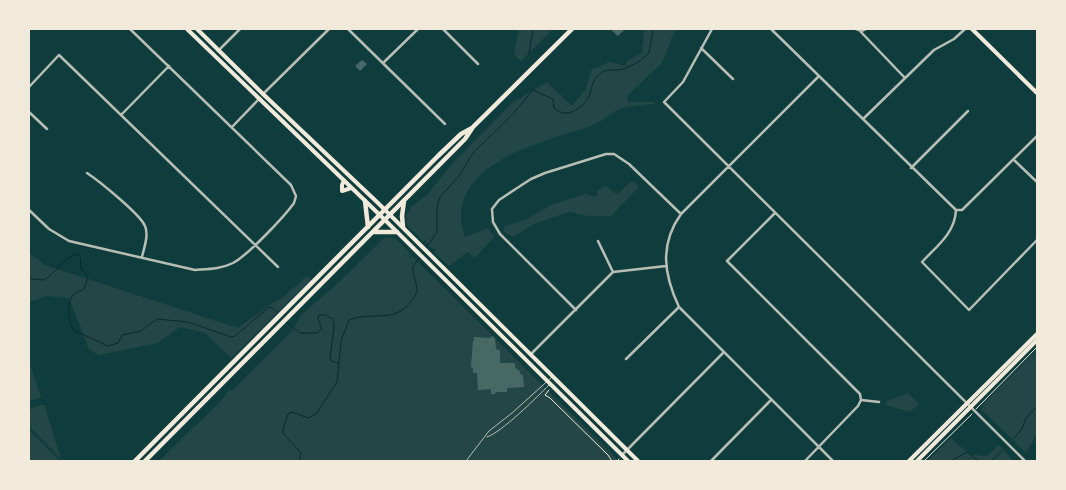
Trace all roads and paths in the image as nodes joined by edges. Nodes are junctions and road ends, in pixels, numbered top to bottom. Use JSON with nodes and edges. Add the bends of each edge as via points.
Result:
{"nodes":[{"id":1,"x":130,"y":29,"type":"edge"},
{"id":2,"x":187,"y":29,"type":"edge"},
{"id":3,"x":197,"y":29,"type":"edge"},
{"id":4,"x":240,"y":29,"type":"edge"},
{"id":5,"x":329,"y":29,"type":"edge"},
{"id":6,"x":348,"y":29,"type":"edge"},
{"id":7,"x":418,"y":29,"type":"edge"},
{"id":8,"x":443,"y":29,"type":"edge"},
{"id":9,"x":572,"y":29,"type":"edge"},
{"id":10,"x":712,"y":29,"type":"edge"},
{"id":11,"x":771,"y":29,"type":"edge"},
{"id":12,"x":856,"y":29,"type":"edge"},
{"id":13,"x":866,"y":29,"type":"edge"},
{"id":14,"x":965,"y":29,"type":"edge"},
{"id":15,"x":972,"y":29,"type":"edge"},
{"id":16,"x":860,"y":31,"type":"junction"},
{"id":17,"x":701,"y":48,"type":"junction"},
{"id":18,"x":218,"y":51,"type":"junction"},
{"id":19,"x":383,"y":63,"type":"junction"},
{"id":20,"x":478,"y":64,"type":"dead end"},
{"id":21,"x":169,"y":66,"type":"junction"},
{"id":22,"x":819,"y":76,"type":"junction"},
{"id":23,"x":906,"y":78,"type":"junction"},
{"id":24,"x":733,"y":79,"type":"dead end"},
{"id":25,"x":29,"y":87,"type":"edge"},
{"id":26,"x":1037,"y":93,"type":"edge"},
{"id":27,"x":262,"y":96,"type":"junction"},
{"id":28,"x":968,"y":111,"type":"dead end"},
{"id":29,"x":29,"y":112,"type":"edge"},
{"id":30,"x":122,"y":114,"type":"junction"},
{"id":31,"x":863,"y":120,"type":"junction"},
{"id":32,"x":445,"y":124,"type":"dead end"},
{"id":33,"x":232,"y":127,"type":"junction"},
{"id":34,"x":473,"y":127,"type":"junction"},
{"id":35,"x":47,"y":129,"type":"dead end"},
{"id":36,"x":1037,"y":136,"type":"edge"},
{"id":37,"x":1014,"y":160,"type":"junction"},
{"id":38,"x":729,"y":167,"type":"junction"},
{"id":39,"x":912,"y":168,"type":"junction"},
{"id":40,"x":87,"y":173,"type":"dead end"},
{"id":41,"x":344,"y":180,"type":"junction"},
{"id":42,"x":1037,"y":182,"type":"edge"},
{"id":43,"x":351,"y":188,"type":"junction"},
{"id":44,"x":404,"y":200,"type":"junction"},
{"id":45,"x":366,"y":201,"type":"junction"},
{"id":46,"x":29,"y":210,"type":"edge"},
{"id":47,"x":385,"y":210,"type":"junction"},
{"id":48,"x":956,"y":210,"type":"junction"},
{"id":49,"x":775,"y":213,"type":"junction"},
{"id":50,"x":681,"y":214,"type":"junction"},
{"id":51,"x":380,"y":215,"type":"junction"},
{"id":52,"x":390,"y":215,"type":"junction"},
{"id":53,"x":385,"y":220,"type":"junction"},
{"id":54,"x":368,"y":227,"type":"junction"},
{"id":55,"x":403,"y":227,"type":"junction"},
{"id":56,"x":373,"y":232,"type":"junction"},
{"id":57,"x":397,"y":232,"type":"junction"},
{"id":58,"x":598,"y":240,"type":"dead end"},
{"id":59,"x":1037,"y":240,"type":"edge"},
{"id":60,"x":255,"y":244,"type":"junction"},
{"id":61,"x":142,"y":258,"type":"junction"},
{"id":62,"x":666,"y":266,"type":"junction"},
{"id":63,"x":278,"y":267,"type":"dead end"},
{"id":64,"x":613,"y":272,"type":"junction"},
{"id":65,"x":679,"y":307,"type":"junction"},
{"id":66,"x":576,"y":310,"type":"junction"},
{"id":67,"x":1037,"y":334,"type":"edge"},
{"id":68,"x":1037,"y":340,"type":"edge"},
{"id":69,"x":1037,"y":347,"type":"edge"},
{"id":70,"x":724,"y":352,"type":"junction"},
{"id":71,"x":521,"y":355,"type":"junction"},
{"id":72,"x":531,"y":355,"type":"junction"},
{"id":73,"x":626,"y":359,"type":"dead end"},
{"id":74,"x":554,"y":378,"type":"junction"},
{"id":75,"x":549,"y":383,"type":"junction"},
{"id":76,"x":549,"y":389,"type":"dead end"},
{"id":77,"x":772,"y":400,"type":"junction"},
{"id":78,"x":861,"y":400,"type":"junction"},
{"id":79,"x":878,"y":402,"type":"dead end"},
{"id":80,"x":969,"y":406,"type":"junction"},
{"id":81,"x":978,"y":407,"type":"dead end"},
{"id":82,"x":971,"y":415,"type":"dead end"},
{"id":83,"x":486,"y":436,"type":"junction"},
{"id":84,"x":819,"y":447,"type":"junction"},
{"id":85,"x":627,"y":450,"type":"junction"},
{"id":86,"x":621,"y":457,"type":"junction"},
{"id":87,"x":135,"y":461,"type":"edge"},
{"id":88,"x":144,"y":461,"type":"edge"},
{"id":89,"x":466,"y":461,"type":"edge"},
{"id":90,"x":612,"y":461,"type":"edge"},
{"id":91,"x":617,"y":461,"type":"edge"},
{"id":92,"x":628,"y":461,"type":"edge"},
{"id":93,"x":638,"y":461,"type":"edge"},
{"id":94,"x":710,"y":461,"type":"edge"},
{"id":95,"x":805,"y":461,"type":"edge"},
{"id":96,"x":833,"y":461,"type":"edge"},
{"id":97,"x":909,"y":461,"type":"edge"},
{"id":98,"x":917,"y":461,"type":"edge"},
{"id":99,"x":924,"y":461,"type":"edge"},
{"id":100,"x":1025,"y":461,"type":"edge"}],
"edges":[{"from":1,"to":21,"type":"street"},
{"from":2,"to":27,"type":"main road"},
{"from":3,"to":18,"type":"main road"},
{"from":4,"to":18,"type":"street"},
{"from":5,"to":27,"type":"street"},
{"from":6,"to":19,"type":"street"},
{"from":7,"to":19,"type":"street"},
{"from":8,"to":20,"type":"street"},
{"from":9,"to":34,"type":"main road"},
{"from":10,"to":17,"type":"street"},
{"from":11,"to":22,"type":"street"},
{"from":12,"to":16,"type":"street"},
{"from":13,"to":16,"type":"street"},
{"from":14,"to":23,"type":"street","via":[[954,40],[934,50]]},
{"from":15,"to":26,"type":"main road"},
{"from":16,"to":23,"type":"street"},
{"from":17,"to":24,"type":"street"},
{"from":17,"to":38,"type":"street","via":[[683,82],[664,102]]},
{"from":18,"to":27,"type":"main road"},
{"from":19,"to":32,"type":"street"},
{"from":21,"to":30,"type":"street"},
{"from":21,"to":33,"type":"street"},
{"from":22,"to":31,"type":"street"},
{"from":22,"to":38,"type":"street"},
{"from":23,"to":31,"type":"street"},
{"from":25,"to":30,"type":"street","via":[[59,55]]},
{"from":27,"to":33,"type":"street"},
{"from":27,"to":41,"type":"main road"},
{"from":27,"to":47,"type":"main road"},
{"from":28,"to":39,"type":"street"},
{"from":29,"to":35,"type":"street"},
{"from":30,"to":60,"type":"street"},
{"from":31,"to":39,"type":"street"},
{"from":33,"to":60,"type":"street","via":[[295,191],[296,199],[292,206]]},
{"from":34,"to":44,"type":"main road","via":[[466,139]]},
{"from":34,"to":47,"type":"main road","via":[[461,134]]},
{"from":36,"to":37,"type":"street"},
{"from":37,"to":42,"type":"street"},
{"from":37,"to":48,"type":"street","via":[[962,210]]},
{"from":38,"to":49,"type":"street"},
{"from":38,"to":50,"type":"street"},
{"from":39,"to":48,"type":"street"},
{"from":40,"to":61,"type":"street","via":[[101,182],[146,226]]},
{"from":41,"to":43,"type":"main road"},
{"from":41,"to":43,"type":"main road","via":[[342,191]]},
{"from":43,"to":45,"type":"main road"},
{"from":44,"to":52,"type":"main road"},
{"from":44,"to":55,"type":"main road"},
{"from":45,"to":51,"type":"main road"},
{"from":45,"to":54,"type":"main road"},
{"from":46,"to":61,"type":"street","via":[[49,229],[69,241]]},
{"from":47,"to":51,"type":"main road"},
{"from":47,"to":52,"type":"main road"},
{"from":48,"to":59,"type":"street","via":[[951,231],[922,262],[969,310]]},
{"from":49,"to":78,"type":"street","via":[[727,261],[860,394]]},
{"from":49,"to":80,"type":"street"},
{"from":50,"to":62,"type":"street","via":[[669,240]]},
{"from":50,"to":66,"type":"street","via":[[629,164],[614,154],[545,173],[499,200],[492,209],[493,222],[500,234]]},
{"from":51,"to":53,"type":"main road"},
{"from":51,"to":54,"type":"main road"},
{"from":52,"to":53,"type":"main road"},
{"from":52,"to":55,"type":"main road"},
{"from":53,"to":56,"type":"main road"},
{"from":53,"to":57,"type":"main road"},
{"from":54,"to":87,"type":"main road"},
{"from":55,"to":72,"type":"main road"},
{"from":56,"to":57,"type":"main road"},
{"from":56,"to":88,"type":"main road"},
{"from":57,"to":71,"type":"main road"},
{"from":58,"to":64,"type":"street"},
{"from":60,"to":61,"type":"street","via":[[233,263],[216,269],[195,270]]},
{"from":60,"to":63,"type":"street"},
{"from":62,"to":64,"type":"street"},
{"from":62,"to":65,"type":"street"},
{"from":64,"to":66,"type":"street"},
{"from":65,"to":70,"type":"street"},
{"from":65,"to":73,"type":"street"},
{"from":66,"to":72,"type":"street"},
{"from":67,"to":80,"type":"main road"},
{"from":68,"to":80,"type":"main road"},
{"from":69,"to":81,"type":"path"},
{"from":70,"to":77,"type":"street"},
{"from":70,"to":85,"type":"street"},
{"from":71,"to":72,"type":"main road"},
{"from":71,"to":75,"type":"main road"},
{"from":72,"to":74,"type":"main road"},
{"from":74,"to":75,"type":"lane"},
{"from":74,"to":85,"type":"main road"},
{"from":75,"to":83,"type":"lane"},
{"from":75,"to":83,"type":"lane","via":[[513,418]]},
{"from":75,"to":86,"type":"main road"},
{"from":76,"to":90,"type":"path","via":[[544,395]]},
{"from":77,"to":84,"type":"street"},
{"from":77,"to":94,"type":"street"},
{"from":78,"to":79,"type":"street"},
{"from":78,"to":84,"type":"street"},
{"from":80,"to":97,"type":"main road"},
{"from":80,"to":98,"type":"main road"},
{"from":80,"to":100,"type":"street"},
{"from":82,"to":99,"type":"path"},
{"from":83,"to":89,"type":"lane"},
{"from":84,"to":95,"type":"street"},
{"from":84,"to":96,"type":"street"},
{"from":85,"to":86,"type":"street"},
{"from":85,"to":93,"type":"main road"},
{"from":86,"to":91,"type":"path"},
{"from":86,"to":92,"type":"main road"}]}
